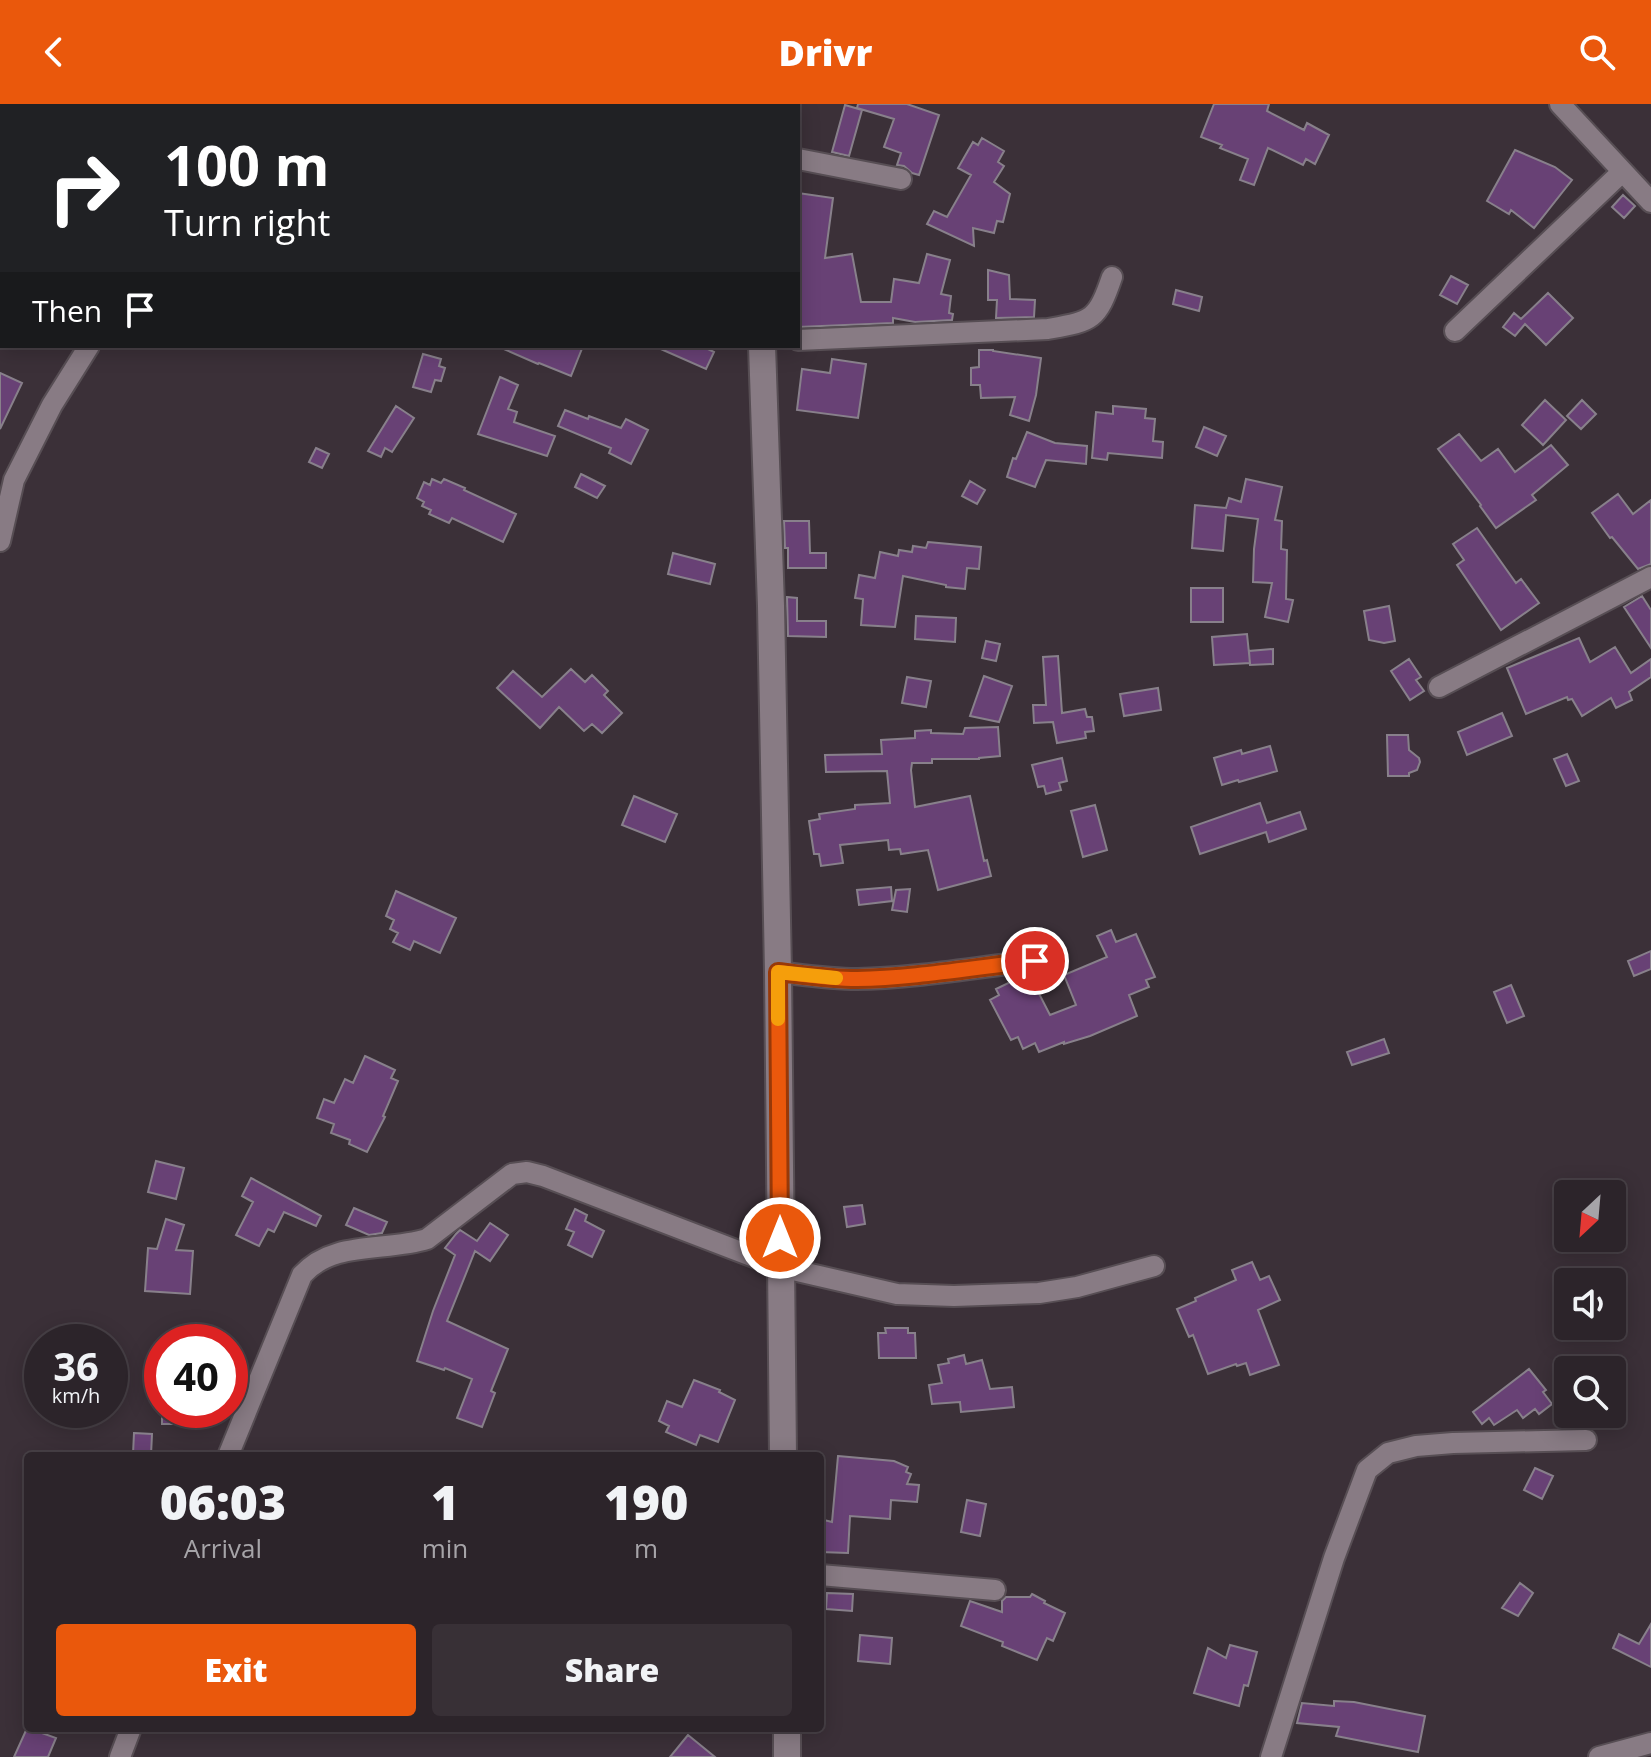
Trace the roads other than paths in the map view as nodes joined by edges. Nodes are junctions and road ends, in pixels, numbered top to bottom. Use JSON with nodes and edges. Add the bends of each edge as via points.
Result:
{"nodes":[{"id":1,"x":1560,"y":104,"type":"edge"},
{"id":2,"x":800,"y":159,"type":"edge"},
{"id":3,"x":1622,"y":172,"type":"junction"},
{"id":4,"x":901,"y":179,"type":"dead end"},
{"id":5,"x":1651,"y":202,"type":"edge"},
{"id":6,"x":1112,"y":277,"type":"dead end"},
{"id":7,"x":1455,"y":331,"type":"dead end"},
{"id":8,"x":800,"y":340,"type":"edge"},
{"id":9,"x":88,"y":348,"type":"edge"},
{"id":10,"x":762,"y":348,"type":"edge"},
{"id":11,"x":0,"y":541,"type":"edge"},
{"id":12,"x":1651,"y":577,"type":"edge"},
{"id":13,"x":1439,"y":687,"type":"dead end"},
{"id":14,"x":1035,"y":961,"type":"dead end"},
{"id":15,"x":778,"y":972,"type":"junction"},
{"id":16,"x":1154,"y":1266,"type":"dead end"},
{"id":17,"x":780,"y":1267,"type":"junction"},
{"id":18,"x":1586,"y":1440,"type":"dead end"},
{"id":19,"x":230,"y":1452,"type":"edge"},
{"id":20,"x":783,"y":1452,"type":"edge"},
{"id":21,"x":824,"y":1575,"type":"edge"},
{"id":22,"x":995,"y":1590,"type":"dead end"},
{"id":23,"x":129,"y":1732,"type":"edge"},
{"id":24,"x":787,"y":1732,"type":"edge"},
{"id":25,"x":1651,"y":1743,"type":"edge"},
{"id":26,"x":120,"y":1757,"type":"edge"},
{"id":27,"x":787,"y":1757,"type":"edge"},
{"id":28,"x":1271,"y":1757,"type":"edge"},
{"id":29,"x":1599,"y":1757,"type":"edge"}],
"edges":[{"from":1,"to":3,"type":"street"},
{"from":2,"to":4,"type":"street"},
{"from":3,"to":5,"type":"street"},
{"from":3,"to":7,"type":"street"},
{"from":6,"to":8,"type":"street","via":[[1104,302],[1080,323],[1048,329]]},
{"from":9,"to":11,"type":"street","via":[[14,480]]},
{"from":10,"to":15,"type":"street"},
{"from":12,"to":13,"type":"street"},
{"from":14,"to":15,"type":"street","via":[[871,978]]},
{"from":15,"to":17,"type":"street"},
{"from":16,"to":17,"type":"street","via":[[1039,1293],[954,1296],[897,1294]]},
{"from":17,"to":19,"type":"street","via":[[543,1176],[512,1174],[427,1239],[358,1249],[311,1265],[298,1283]]},
{"from":17,"to":20,"type":"street"},
{"from":18,"to":28,"type":"street","via":[[1416,1446],[1388,1453],[1367,1470]]},
{"from":21,"to":22,"type":"street"},
{"from":23,"to":26,"type":"street"},
{"from":24,"to":27,"type":"street"},
{"from":25,"to":29,"type":"street"}]}
